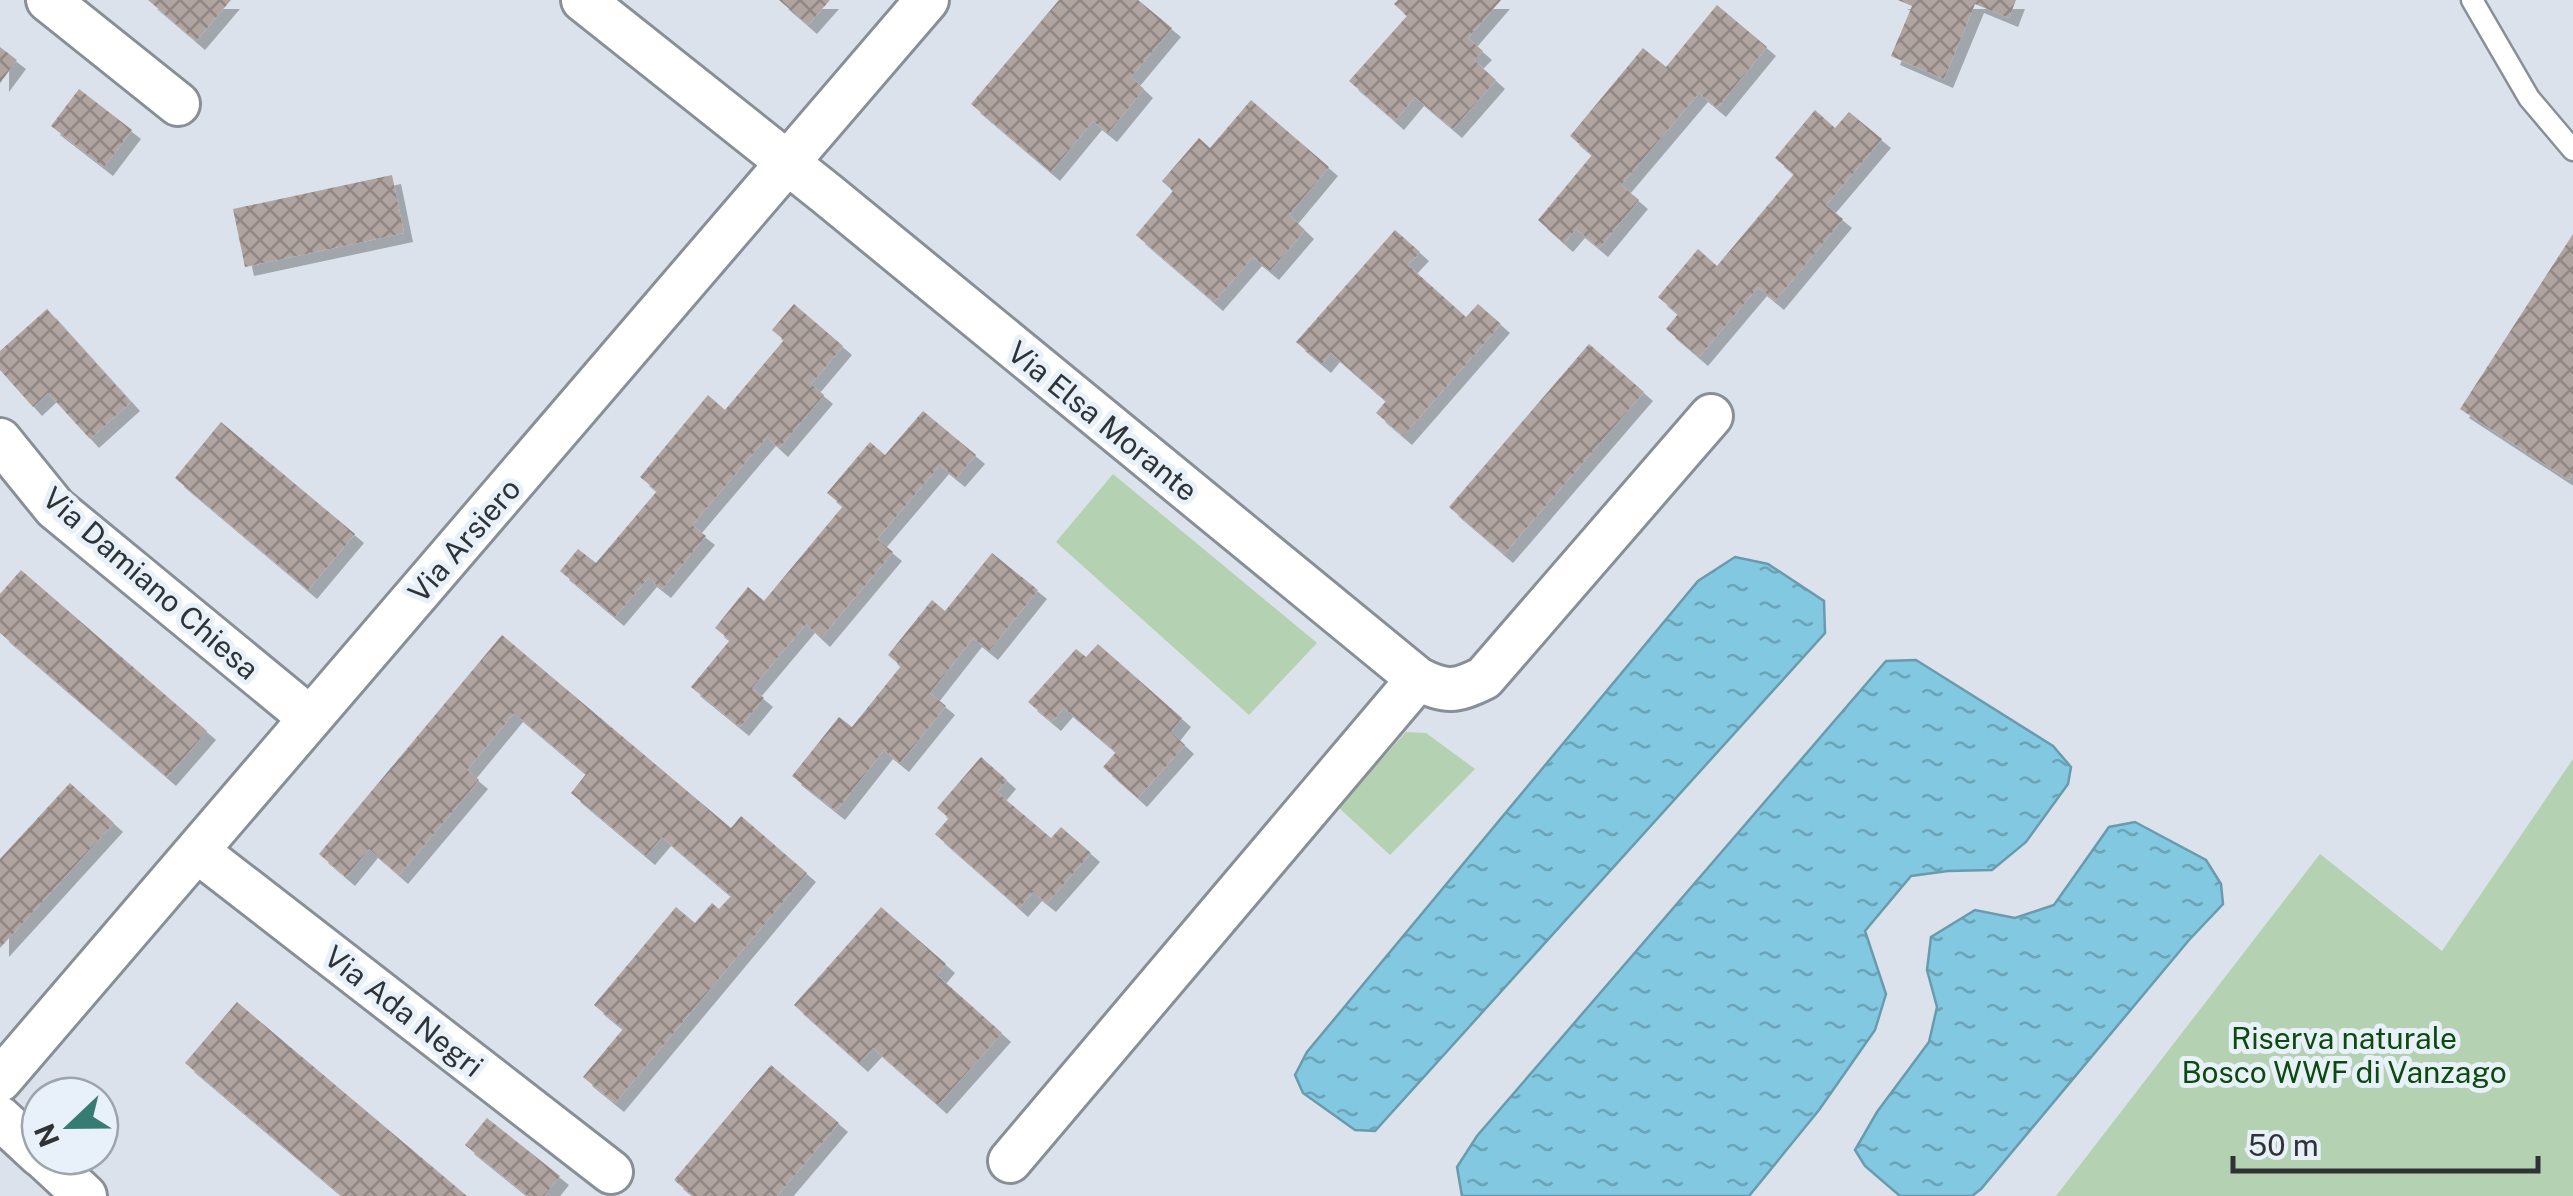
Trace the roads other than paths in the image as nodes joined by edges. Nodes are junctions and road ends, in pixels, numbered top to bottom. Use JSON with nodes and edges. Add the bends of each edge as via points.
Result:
{"nodes":[{"id":1,"x":48,"y":0,"type":"edge"},
{"id":2,"x":583,"y":0,"type":"edge"},
{"id":3,"x":927,"y":0,"type":"edge"},
{"id":4,"x":2472,"y":0,"type":"edge"},
{"id":5,"x":178,"y":104,"type":"dead end"},
{"id":6,"x":2573,"y":150,"type":"edge"},
{"id":7,"x":789,"y":163,"type":"junction"},
{"id":8,"x":1711,"y":416,"type":"dead end"},
{"id":9,"x":0,"y":440,"type":"edge"},
{"id":10,"x":1418,"y":679,"type":"junction"},
{"id":11,"x":310,"y":718,"type":"junction"},
{"id":12,"x":197,"y":851,"type":"junction"},
{"id":13,"x":0,"y":1080,"type":"edge"},
{"id":14,"x":0,"y":1118,"type":"edge"},
{"id":15,"x":20,"y":1136,"type":"edge"},
{"id":16,"x":1010,"y":1161,"type":"dead end"},
{"id":17,"x":611,"y":1172,"type":"dead end"},
{"id":18,"x":64,"y":1176,"type":"edge"},
{"id":19,"x":85,"y":1196,"type":"edge"}],
"edges":[{"from":1,"to":5,"type":"street"},
{"from":2,"to":7,"type":"street","name":"Via Elsa Morante"},
{"from":3,"to":7,"type":"street","name":"Via Arsiero"},
{"from":4,"to":6,"type":"lane","via":[[2529,98]]},
{"from":7,"to":10,"type":"street","name":"Via Elsa Morante"},
{"from":7,"to":11,"type":"street","name":"Via Arsiero"},
{"from":8,"to":10,"type":"street","name":"Via Elsa Morante","via":[[1484,678],[1462,690],[1440,690]]},
{"from":9,"to":11,"type":"street","name":"Via Damiano Chiesa","via":[[54,508]]},
{"from":10,"to":16,"type":"street"},
{"from":11,"to":12,"type":"street","name":"Via Arsiero"},
{"from":12,"to":13,"type":"street","name":"Via Arsiero"},
{"from":12,"to":17,"type":"street","name":"Via Ada Negri"},
{"from":14,"to":15,"type":"street"},
{"from":18,"to":19,"type":"street"}]}
